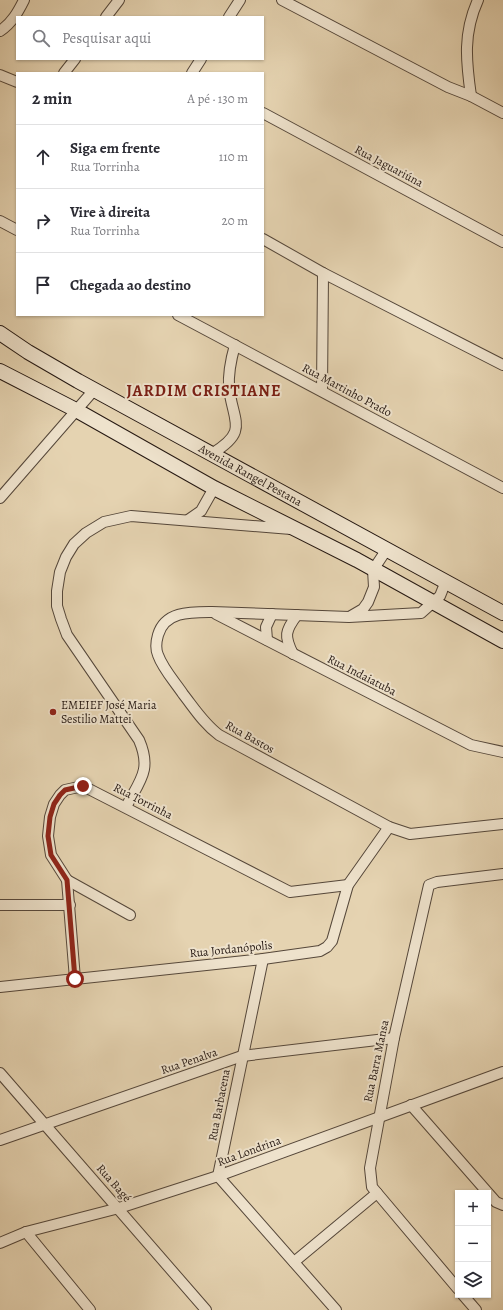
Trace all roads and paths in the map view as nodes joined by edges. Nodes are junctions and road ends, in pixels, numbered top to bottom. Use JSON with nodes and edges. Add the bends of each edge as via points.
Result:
{"nodes":[{"id":1,"x":24,"y":0,"type":"edge"},
{"id":2,"x":119,"y":0,"type":"edge"},
{"id":3,"x":240,"y":0,"type":"edge"},
{"id":4,"x":282,"y":0,"type":"edge"},
{"id":5,"x":478,"y":0,"type":"edge"},
{"id":6,"x":107,"y":16,"type":"edge"},
{"id":7,"x":230,"y":16,"type":"edge"},
{"id":8,"x":0,"y":30,"type":"edge"},
{"id":9,"x":74,"y":60,"type":"edge"},
{"id":10,"x":200,"y":60,"type":"edge"},
{"id":11,"x":65,"y":72,"type":"edge"},
{"id":12,"x":193,"y":72,"type":"edge"},
{"id":13,"x":0,"y":75,"type":"edge"},
{"id":14,"x":16,"y":82,"type":"edge"},
{"id":15,"x":471,"y":96,"type":"junction"},
{"id":16,"x":503,"y":112,"type":"edge"},
{"id":17,"x":264,"y":114,"type":"edge"},
{"id":18,"x":0,"y":221,"type":"edge"},
{"id":19,"x":16,"y":229,"type":"edge"},
{"id":20,"x":264,"y":240,"type":"edge"},
{"id":21,"x":503,"y":242,"type":"edge"},
{"id":22,"x":323,"y":273,"type":"junction"},
{"id":23,"x":180,"y":316,"type":"edge"},
{"id":24,"x":0,"y":333,"type":"edge"},
{"id":25,"x":235,"y":345,"type":"junction"},
{"id":26,"x":503,"y":365,"type":"edge"},
{"id":27,"x":0,"y":371,"type":"edge"},
{"id":28,"x":94,"y":390,"type":"junction"},
{"id":29,"x":322,"y":391,"type":"junction"},
{"id":30,"x":76,"y":410,"type":"junction"},
{"id":31,"x":212,"y":453,"type":"junction"},
{"id":32,"x":214,"y":488,"type":"junction"},
{"id":33,"x":503,"y":488,"type":"edge"},
{"id":34,"x":0,"y":498,"type":"edge"},
{"id":35,"x":188,"y":520,"type":"junction"},
{"id":36,"x":292,"y":529,"type":"junction"},
{"id":37,"x":387,"y":549,"type":"junction"},
{"id":38,"x":373,"y":570,"type":"junction"},
{"id":39,"x":446,"y":581,"type":"junction"},
{"id":40,"x":432,"y":604,"type":"junction"},
{"id":41,"x":212,"y":612,"type":"junction"},
{"id":42,"x":503,"y":613,"type":"edge"},
{"id":43,"x":272,"y":614,"type":"junction"},
{"id":44,"x":297,"y":615,"type":"junction"},
{"id":45,"x":349,"y":617,"type":"junction"},
{"id":46,"x":267,"y":640,"type":"junction"},
{"id":47,"x":503,"y":641,"type":"edge"},
{"id":48,"x":292,"y":654,"type":"junction"},
{"id":49,"x":503,"y":752,"type":"edge"},
{"id":50,"x":126,"y":807,"type":"junction"},
{"id":51,"x":503,"y":824,"type":"edge"},
{"id":52,"x":389,"y":827,"type":"junction"},
{"id":53,"x":503,"y":874,"type":"edge"},
{"id":54,"x":67,"y":880,"type":"junction"},
{"id":55,"x":348,"y":885,"type":"junction"},
{"id":56,"x":0,"y":905,"type":"edge"},
{"id":57,"x":70,"y":905,"type":"junction"},
{"id":58,"x":130,"y":915,"type":"dead end"},
{"id":59,"x":263,"y":959,"type":"junction"},
{"id":60,"x":75,"y":979,"type":"junction"},
{"id":61,"x":0,"y":987,"type":"edge"},
{"id":62,"x":394,"y":1038,"type":"junction"},
{"id":63,"x":242,"y":1056,"type":"junction"},
{"id":64,"x":503,"y":1072,"type":"edge"},
{"id":65,"x":0,"y":1073,"type":"edge"},
{"id":66,"x":412,"y":1105,"type":"junction"},
{"id":67,"x":378,"y":1117,"type":"junction"},
{"id":68,"x":44,"y":1124,"type":"junction"},
{"id":69,"x":0,"y":1140,"type":"edge"},
{"id":70,"x":218,"y":1176,"type":"junction"},
{"id":71,"x":377,"y":1193,"type":"junction"},
{"id":72,"x":499,"y":1203,"type":"edge"},
{"id":73,"x":119,"y":1208,"type":"junction"},
{"id":74,"x":26,"y":1232,"type":"junction"},
{"id":75,"x":0,"y":1243,"type":"edge"},
{"id":76,"x":294,"y":1262,"type":"junction"},
{"id":77,"x":455,"y":1285,"type":"edge"},
{"id":78,"x":466,"y":1298,"type":"edge"},
{"id":79,"x":90,"y":1310,"type":"edge"},
{"id":80,"x":206,"y":1310,"type":"edge"},
{"id":81,"x":336,"y":1310,"type":"edge"},
{"id":82,"x":476,"y":1310,"type":"edge"}],
"edges":[{"from":1,"to":8,"type":"street","via":[[16,15]]},
{"from":2,"to":6,"type":"street"},
{"from":3,"to":7,"type":"street"},
{"from":4,"to":15,"type":"street","via":[[448,87]]},
{"from":5,"to":15,"type":"street","via":[[468,27],[466,46]]},
{"from":9,"to":11,"type":"street"},
{"from":10,"to":12,"type":"street"},
{"from":13,"to":14,"type":"street"},
{"from":15,"to":16,"type":"street"},
{"from":17,"to":21,"type":"street","name":"Rua Jaguariúna"},
{"from":18,"to":19,"type":"street"},
{"from":20,"to":22,"type":"street"},
{"from":22,"to":26,"type":"street"},
{"from":22,"to":29,"type":"street"},
{"from":23,"to":25,"type":"street","name":"Rua Martinho Prado"},
{"from":24,"to":28,"type":"main road","name":"Avenida Rangel Pestana"},
{"from":25,"to":29,"type":"street","name":"Rua Martinho Prado"},
{"from":25,"to":31,"type":"street","via":[[230,362],[229,388],[237,423],[236,432],[222,448]]},
{"from":27,"to":30,"type":"main road"},
{"from":28,"to":30,"type":"street"},
{"from":28,"to":31,"type":"main road","name":"Avenida Rangel Pestana"},
{"from":29,"to":33,"type":"street","name":"Rua Martinho Prado"},
{"from":30,"to":32,"type":"main road"},
{"from":30,"to":34,"type":"street"},
{"from":31,"to":37,"type":"main road","name":"Avenida Rangel Pestana"},
{"from":32,"to":35,"type":"street","via":[[201,511]]},
{"from":32,"to":36,"type":"main road"},
{"from":35,"to":36,"type":"street"},
{"from":35,"to":50,"type":"street","via":[[131,516],[104,522],[74,544],[60,572],[57,606],[67,635],[139,740],[145,757],[146,766]]},
{"from":36,"to":38,"type":"main road"},
{"from":37,"to":38,"type":"street"},
{"from":37,"to":39,"type":"main road","name":"Avenida Rangel Pestana"},
{"from":38,"to":40,"type":"main road"},
{"from":38,"to":45,"type":"street","via":[[374,587],[368,602],[363,609]]},
{"from":39,"to":40,"type":"street","name":"Rua Bastos","via":[[440,596]]},
{"from":39,"to":42,"type":"main road","name":"Avenida Rangel Pestana"},
{"from":40,"to":45,"type":"street","name":"Rua Bastos","via":[[421,613]]},
{"from":40,"to":47,"type":"main road"},
{"from":41,"to":43,"type":"street","name":"Rua Bastos"},
{"from":41,"to":46,"type":"street","name":"Rua Indaiatuba"},
{"from":41,"to":52,"type":"street","name":"Rua Bastos","via":[[177,614],[165,622],[155,643],[158,656],[173,681],[205,723],[219,735]]},
{"from":43,"to":44,"type":"street","name":"Rua Bastos"},
{"from":43,"to":46,"type":"street","via":[[266,627]]},
{"from":44,"to":45,"type":"street","name":"Rua Bastos"},
{"from":44,"to":48,"type":"street","via":[[286,633]]},
{"from":46,"to":48,"type":"street","name":"Rua Indaiatuba"},
{"from":48,"to":49,"type":"street","name":"Rua Indaiatuba","via":[[471,745]]},
{"from":50,"to":54,"type":"street","name":"Rua Torrinha","via":[[83,786],[65,790],[60,795],[50,817],[48,836],[51,855]]},
{"from":50,"to":55,"type":"street","name":"Rua Torrinha","via":[[290,892]]},
{"from":51,"to":52,"type":"street","name":"Rua Bastos","via":[[410,834]]},
{"from":52,"to":55,"type":"street","name":"Rua Jordanópolis"},
{"from":53,"to":62,"type":"street","name":"Rua Barra Mansa","via":[[441,881],[429,885]]},
{"from":54,"to":57,"type":"street","name":"Rua Torrinha"},
{"from":54,"to":58,"type":"street"},
{"from":55,"to":59,"type":"street","name":"Rua Jordanópolis","via":[[332,941],[327,947],[320,951]]},
{"from":56,"to":57,"type":"street"},
{"from":57,"to":60,"type":"street","name":"Rua Torrinha"},
{"from":59,"to":60,"type":"street","name":"Rua Jordanópolis"},
{"from":59,"to":63,"type":"street","name":"Rua Barbacena"},
{"from":60,"to":61,"type":"street","name":"Rua Jordanópolis"},
{"from":62,"to":63,"type":"street","name":"Rua Penalva"},
{"from":62,"to":67,"type":"street","name":"Rua Barra Mansa"},
{"from":63,"to":68,"type":"street","name":"Rua Penalva"},
{"from":63,"to":70,"type":"street","name":"Rua Barbacena"},
{"from":64,"to":66,"type":"street","name":"Rua Londrina"},
{"from":65,"to":68,"type":"street","name":"Rua Bagé"},
{"from":66,"to":67,"type":"street","name":"Rua Londrina"},
{"from":66,"to":72,"type":"street"},
{"from":67,"to":70,"type":"street","name":"Rua Londrina"},
{"from":67,"to":71,"type":"street","name":"Rua Barra Mansa","via":[[370,1168],[372,1186]]},
{"from":68,"to":69,"type":"street","name":"Rua Penalva"},
{"from":68,"to":73,"type":"street","name":"Rua Bagé"},
{"from":70,"to":73,"type":"street","name":"Rua Londrina"},
{"from":70,"to":76,"type":"street"},
{"from":71,"to":76,"type":"street"},
{"from":71,"to":77,"type":"street","name":"Rua Barra Mansa"},
{"from":73,"to":74,"type":"street","name":"Rua Londrina"},
{"from":73,"to":80,"type":"street","name":"Rua Bagé"},
{"from":74,"to":75,"type":"street","name":"Rua Londrina"},
{"from":74,"to":79,"type":"street"},
{"from":76,"to":81,"type":"street"},
{"from":78,"to":82,"type":"street"}]}
